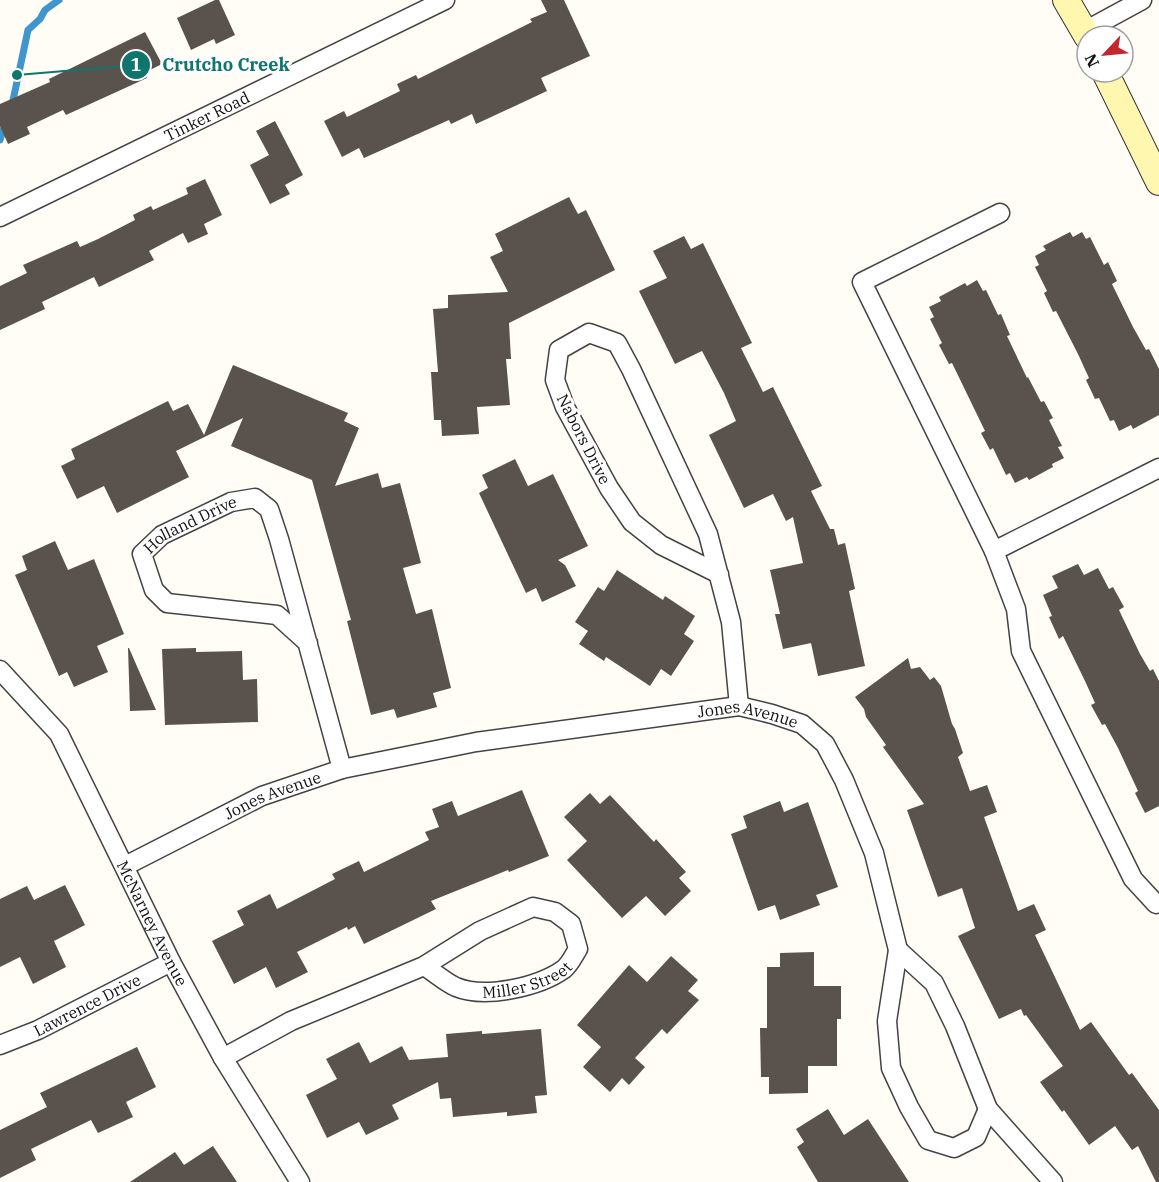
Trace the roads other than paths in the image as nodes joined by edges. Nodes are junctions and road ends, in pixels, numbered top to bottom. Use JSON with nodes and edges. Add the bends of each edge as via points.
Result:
{"nodes":[{"id":1,"x":445,"y":0,"type":"edge"},
{"id":2,"x":1066,"y":0,"type":"edge"},
{"id":3,"x":1142,"y":0,"type":"edge"},
{"id":4,"x":1080,"y":24,"type":"edge"},
{"id":5,"x":1102,"y":24,"type":"edge"},
{"id":6,"x":1111,"y":84,"type":"edge"},
{"id":7,"x":1159,"y":182,"type":"edge"},
{"id":8,"x":1000,"y":213,"type":"dead end"},
{"id":9,"x":0,"y":217,"type":"edge"},
{"id":10,"x":1159,"y":468,"type":"edge"},
{"id":11,"x":994,"y":551,"type":"junction"},
{"id":12,"x":719,"y":573,"type":"junction"},
{"id":13,"x":308,"y":643,"type":"junction"},
{"id":14,"x":0,"y":670,"type":"edge"},
{"id":15,"x":738,"y":706,"type":"junction"},
{"id":16,"x":342,"y":769,"type":"junction"},
{"id":17,"x":124,"y":866,"type":"junction"},
{"id":18,"x":1158,"y":904,"type":"edge"},
{"id":19,"x":898,"y":950,"type":"junction"},
{"id":20,"x":171,"y":962,"type":"junction"},
{"id":21,"x":424,"y":966,"type":"junction"},
{"id":22,"x":0,"y":1045,"type":"edge"},
{"id":23,"x":223,"y":1058,"type":"junction"},
{"id":24,"x":987,"y":1109,"type":"junction"},
{"id":25,"x":300,"y":1182,"type":"edge"},
{"id":26,"x":1053,"y":1182,"type":"edge"}],
"edges":[{"from":1,"to":9,"type":"street","name":"Tinker Road"},
{"from":2,"to":4,"type":"street"},
{"from":3,"to":5,"type":"street"},
{"from":6,"to":7,"type":"street"},
{"from":8,"to":11,"type":"street","via":[[862,282]]},
{"from":10,"to":11,"type":"street"},
{"from":11,"to":18,"type":"street","via":[[1016,609],[1021,651],[1133,879]]},
{"from":12,"to":12,"type":"street","name":"Nabors Drive","via":[[708,534],[617,343],[589,333],[559,350],[555,380],[565,407],[632,522],[661,545]]},
{"from":12,"to":15,"type":"street","name":"Nabors Drive","via":[[731,622]]},
{"from":13,"to":13,"type":"street","name":"Holland Drive","via":[[269,509],[255,498],[231,502],[162,535],[142,554],[154,590],[167,603],[277,615]]},
{"from":13,"to":16,"type":"street","name":"Holland Drive"},
{"from":14,"to":17,"type":"street","name":"McNarney Avenue","via":[[58,734]]},
{"from":15,"to":16,"type":"street","name":"Jones Avenue","via":[[476,742]]},
{"from":15,"to":19,"type":"street","name":"Jones Avenue","via":[[802,724],[825,744],[874,853]]},
{"from":16,"to":17,"type":"street","name":"Jones Avenue","via":[[262,796]]},
{"from":17,"to":20,"type":"street","name":"McNarney Avenue"},
{"from":19,"to":24,"type":"street","via":[[934,983]]},
{"from":19,"to":24,"type":"street","name":"Jones Avenue","via":[[887,1021],[891,1068],[909,1107],[928,1140],[954,1148],[976,1137]]},
{"from":20,"to":22,"type":"street","name":"Lawrence Drive","via":[[38,1030]]},
{"from":20,"to":23,"type":"street","name":"McNarney Avenue"},
{"from":21,"to":21,"type":"street","name":"Miller Street","via":[[456,987],[483,993],[543,981],[567,967],[578,949],[571,924],[555,912],[533,908],[480,931]]},
{"from":21,"to":23,"type":"street","name":"Miller Street","via":[[291,1022]]},
{"from":23,"to":25,"type":"street","name":"McNarney Avenue"},
{"from":24,"to":26,"type":"street"}]}
